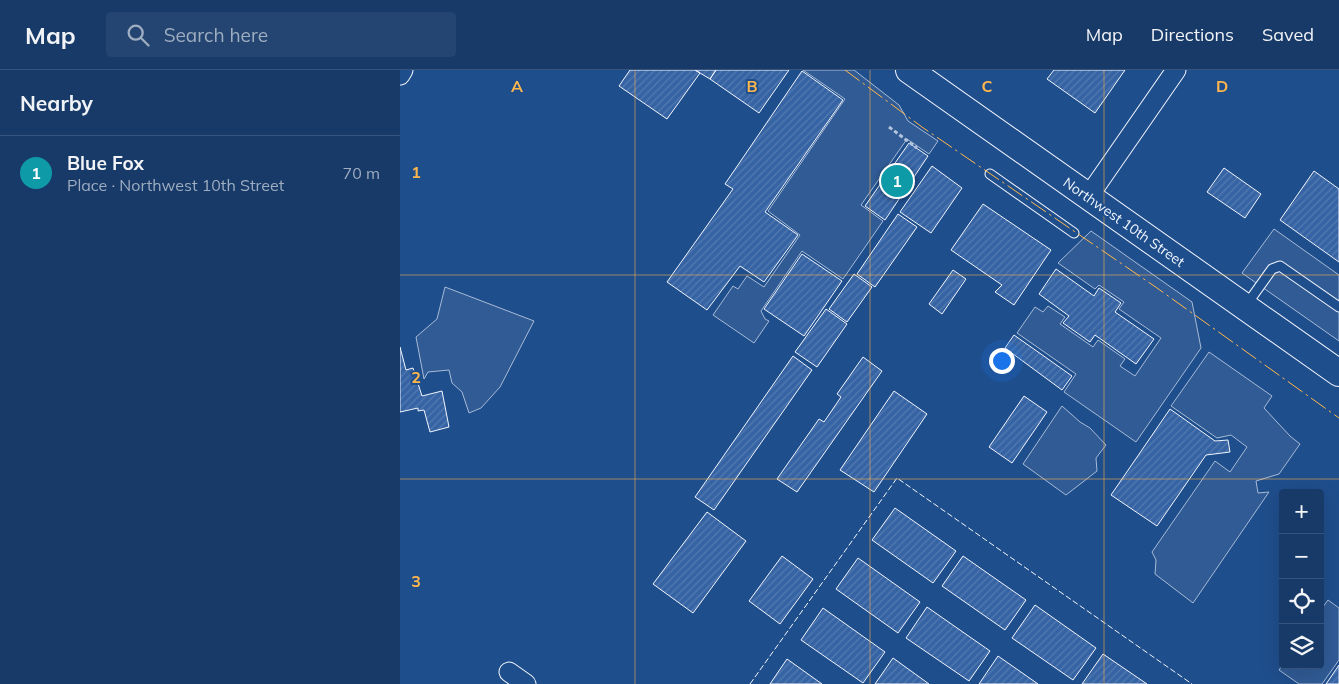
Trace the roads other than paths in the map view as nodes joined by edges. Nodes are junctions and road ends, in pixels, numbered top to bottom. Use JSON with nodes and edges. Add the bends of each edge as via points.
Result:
{"nodes":[{"id":1,"x":403,"y":70,"type":"edge"},
{"id":2,"x":909,"y":70,"type":"edge"},
{"id":3,"x":1176,"y":70,"type":"edge"},
{"id":4,"x":400,"y":75,"type":"edge"},
{"id":5,"x":990,"y":174,"type":"dead end"},
{"id":6,"x":1088,"y":197,"type":"junction"},
{"id":7,"x":1074,"y":233,"type":"dead end"},
{"id":8,"x":1246,"y":307,"type":"junction"},
{"id":9,"x":1339,"y":307,"type":"edge"},
{"id":10,"x":1339,"y":373,"type":"edge"},
{"id":11,"x":509,"y":672,"type":"dead end"},
{"id":12,"x":526,"y":684,"type":"edge"}],
"edges":[{"from":1,"to":4,"type":"street"},
{"from":2,"to":6,"type":"main road","name":"Northwest 10th Street"},
{"from":3,"to":6,"type":"street"},
{"from":5,"to":7,"type":"lane"},
{"from":6,"to":8,"type":"main road","name":"Northwest 10th Street"},
{"from":8,"to":9,"type":"lane","via":[[1272,268],[1280,266]]},
{"from":8,"to":10,"type":"main road","name":"Northwest 10th Street"},
{"from":11,"to":12,"type":"street"}]}
